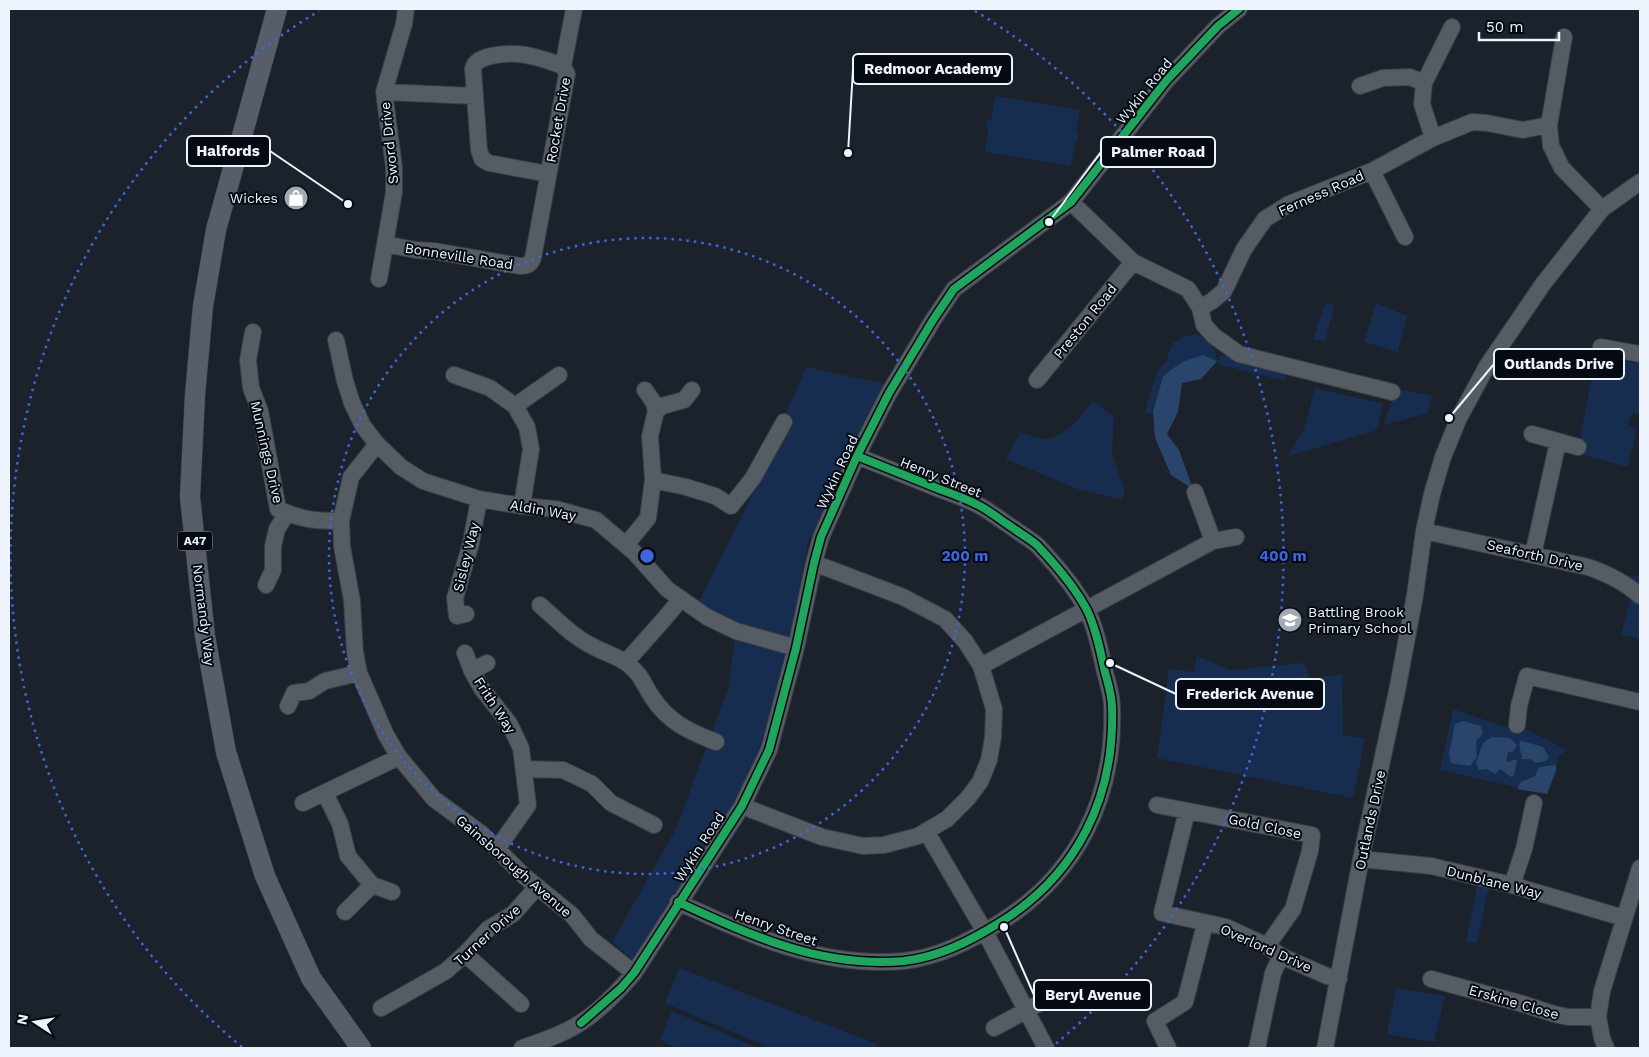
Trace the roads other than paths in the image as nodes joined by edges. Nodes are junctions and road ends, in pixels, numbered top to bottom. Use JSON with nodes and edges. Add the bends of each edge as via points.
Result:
{"nodes":[{"id":1,"x":277,"y":9,"type":"edge"},
{"id":2,"x":406,"y":9,"type":"edge"},
{"id":3,"x":574,"y":9,"type":"edge"},
{"id":4,"x":1239,"y":9,"type":"edge"},
{"id":5,"x":1452,"y":27,"type":"dead end"},
{"id":6,"x":1564,"y":37,"type":"dead end"},
{"id":7,"x":564,"y":66,"type":"junction"},
{"id":8,"x":1424,"y":83,"type":"junction"},
{"id":9,"x":1360,"y":86,"type":"dead end"},
{"id":10,"x":384,"y":92,"type":"junction"},
{"id":11,"x":475,"y":96,"type":"junction"},
{"id":12,"x":1549,"y":125,"type":"junction"},
{"id":13,"x":1433,"y":138,"type":"junction"},
{"id":14,"x":1372,"y":171,"type":"junction"},
{"id":15,"x":548,"y":174,"type":"junction"},
{"id":16,"x":1640,"y":183,"type":"edge"},
{"id":17,"x":1071,"y":202,"type":"junction"},
{"id":18,"x":1602,"y":209,"type":"junction"},
{"id":19,"x":1405,"y":237,"type":"dead end"},
{"id":20,"x":385,"y":244,"type":"junction"},
{"id":21,"x":1133,"y":262,"type":"junction"},
{"id":22,"x":379,"y":279,"type":"dead end"},
{"id":23,"x":1200,"y":308,"type":"junction"},
{"id":24,"x":253,"y":332,"type":"dead end"},
{"id":25,"x":336,"y":340,"type":"dead end"},
{"id":26,"x":1602,"y":347,"type":"dead end"},
{"id":27,"x":1640,"y":354,"type":"edge"},
{"id":28,"x":454,"y":375,"type":"dead end"},
{"id":29,"x":559,"y":375,"type":"dead end"},
{"id":30,"x":1037,"y":380,"type":"dead end"},
{"id":31,"x":645,"y":390,"type":"dead end"},
{"id":32,"x":692,"y":390,"type":"dead end"},
{"id":33,"x":1392,"y":392,"type":"dead end"},
{"id":34,"x":515,"y":406,"type":"junction"},
{"id":35,"x":656,"y":411,"type":"junction"},
{"id":36,"x":784,"y":422,"type":"dead end"},
{"id":37,"x":1532,"y":434,"type":"dead end"},
{"id":38,"x":1558,"y":442,"type":"junction"},
{"id":39,"x":377,"y":444,"type":"junction"},
{"id":40,"x":1578,"y":448,"type":"dead end"},
{"id":41,"x":856,"y":456,"type":"junction"},
{"id":42,"x":653,"y":480,"type":"junction"},
{"id":43,"x":1195,"y":492,"type":"dead end"},
{"id":44,"x":479,"y":499,"type":"junction"},
{"id":45,"x":522,"y":506,"type":"junction"},
{"id":46,"x":287,"y":513,"type":"junction"},
{"id":47,"x":341,"y":521,"type":"junction"},
{"id":48,"x":1424,"y":530,"type":"junction"},
{"id":49,"x":1236,"y":537,"type":"dead end"},
{"id":50,"x":1213,"y":541,"type":"junction"},
{"id":51,"x":626,"y":545,"type":"junction"},
{"id":52,"x":1533,"y":554,"type":"junction"},
{"id":53,"x":814,"y":563,"type":"junction"},
{"id":54,"x":266,"y":585,"type":"dead end"},
{"id":55,"x":1640,"y":596,"type":"edge"},
{"id":56,"x":680,"y":600,"type":"junction"},
{"id":57,"x":540,"y":605,"type":"dead end"},
{"id":58,"x":1087,"y":609,"type":"junction"},
{"id":59,"x":461,"y":620,"type":"dead end"},
{"id":60,"x":796,"y":648,"type":"junction"},
{"id":61,"x":466,"y":653,"type":"dead end"},
{"id":62,"x":626,"y":662,"type":"junction"},
{"id":63,"x":981,"y":666,"type":"junction"},
{"id":64,"x":359,"y":673,"type":"junction"},
{"id":65,"x":289,"y":694,"type":"dead end"},
{"id":66,"x":1640,"y":702,"type":"edge"},
{"id":67,"x":1517,"y":725,"type":"dead end"},
{"id":68,"x":716,"y":742,"type":"dead end"},
{"id":69,"x":399,"y":757,"type":"junction"},
{"id":70,"x":524,"y":770,"type":"junction"},
{"id":71,"x":324,"y":793,"type":"junction"},
{"id":72,"x":303,"y":803,"type":"dead end"},
{"id":73,"x":1534,"y":803,"type":"dead end"},
{"id":74,"x":1157,"y":805,"type":"dead end"},
{"id":75,"x":742,"y":806,"type":"junction"},
{"id":76,"x":1187,"y":811,"type":"junction"},
{"id":77,"x":645,"y":826,"type":"dead end"},
{"id":78,"x":926,"y":831,"type":"junction"},
{"id":79,"x":496,"y":849,"type":"junction"},
{"id":80,"x":1361,"y":859,"type":"junction"},
{"id":81,"x":1640,"y":868,"type":"edge"},
{"id":82,"x":372,"y":885,"type":"junction"},
{"id":83,"x":1512,"y":885,"type":"junction"},
{"id":84,"x":537,"y":887,"type":"junction"},
{"id":85,"x":392,"y":892,"type":"dead end"},
{"id":86,"x":678,"y":902,"type":"junction"},
{"id":87,"x":345,"y":912,"type":"dead end"},
{"id":88,"x":1624,"y":918,"type":"junction"},
{"id":89,"x":1205,"y":924,"type":"junction"},
{"id":90,"x":985,"y":932,"type":"junction"},
{"id":91,"x":1267,"y":946,"type":"junction"},
{"id":92,"x":465,"y":954,"type":"junction"},
{"id":93,"x":1281,"y":956,"type":"junction"},
{"id":94,"x":634,"y":973,"type":"junction"},
{"id":95,"x":1431,"y":978,"type":"dead end"},
{"id":96,"x":1339,"y":979,"type":"junction"},
{"id":97,"x":1058,"y":993,"type":"dead end"},
{"id":98,"x":521,"y":1004,"type":"dead end"},
{"id":99,"x":381,"y":1008,"type":"dead end"},
{"id":100,"x":1025,"y":1010,"type":"junction"},
{"id":101,"x":1598,"y":1016,"type":"junction"},
{"id":102,"x":994,"y":1028,"type":"dead end"},
{"id":103,"x":362,"y":1048,"type":"edge"},
{"id":104,"x":522,"y":1048,"type":"edge"},
{"id":105,"x":1046,"y":1048,"type":"edge"},
{"id":106,"x":1168,"y":1048,"type":"edge"},
{"id":107,"x":1256,"y":1048,"type":"edge"},
{"id":108,"x":1325,"y":1048,"type":"edge"},
{"id":109,"x":1606,"y":1048,"type":"edge"}],
"edges":[{"from":1,"to":103,"type":"main road","name":"Normandy Way","number":"A47","via":[[216,230],[203,306],[190,497],[205,636],[226,752],[265,876],[311,978]]},
{"from":2,"to":10,"type":"street","name":"Sword Drive"},
{"from":3,"to":7,"type":"street","name":"Rocket Drive"},
{"from":4,"to":17,"type":"street","name":"Wykin Road","via":[[1218,26],[1166,81]]},
{"from":5,"to":8,"type":"street"},
{"from":6,"to":12,"type":"street"},
{"from":7,"to":11,"type":"street","via":[[517,54],[485,57],[474,64]]},
{"from":7,"to":15,"type":"street","name":"Rocket Drive","via":[[567,74]]},
{"from":8,"to":9,"type":"street","via":[[1410,76],[1383,78]]},
{"from":8,"to":13,"type":"street","via":[[1422,104]]},
{"from":10,"to":11,"type":"street"},
{"from":10,"to":20,"type":"street","name":"Sword Drive","via":[[394,178]]},
{"from":11,"to":15,"type":"street","via":[[480,157],[485,162]]},
{"from":12,"to":13,"type":"street","name":"Ferness Road","via":[[1523,130],[1472,122]]},
{"from":12,"to":18,"type":"street","via":[[1551,146],[1562,168]]},
{"from":13,"to":14,"type":"street","name":"Ferness Road"},
{"from":14,"to":19,"type":"street"},
{"from":14,"to":23,"type":"street","name":"Ferness Road","via":[[1299,200],[1265,219],[1244,249],[1224,291]]},
{"from":15,"to":20,"type":"street","name":"Bonneville Road","via":[[533,258],[528,266]]},
{"from":16,"to":18,"type":"street","name":"Outlands Drive"},
{"from":17,"to":21,"type":"street"},
{"from":17,"to":41,"type":"street","name":"Wykin Road","via":[[954,289],[889,393]]},
{"from":18,"to":48,"type":"street","name":"Outlands Drive","via":[[1543,284],[1487,366],[1458,420],[1442,460]]},
{"from":20,"to":22,"type":"street","name":"Sword Drive"},
{"from":21,"to":23,"type":"street","via":[[1188,289]]},
{"from":21,"to":30,"type":"street","name":"Preston Road"},
{"from":23,"to":33,"type":"street","via":[[1204,326],[1239,354]]},
{"from":24,"to":46,"type":"street","name":"Munnings Drive","via":[[248,360],[251,388],[260,411],[278,509]]},
{"from":25,"to":39,"type":"street","name":"Aldin Way","via":[[352,403],[363,426]]},
{"from":26,"to":27,"type":"street"},
{"from":28,"to":34,"type":"street","via":[[490,388]]},
{"from":29,"to":34,"type":"street"},
{"from":31,"to":35,"type":"street"},
{"from":32,"to":35,"type":"street","via":[[684,400]]},
{"from":34,"to":45,"type":"street","via":[[527,427],[531,450]]},
{"from":35,"to":42,"type":"street","via":[[650,436]]},
{"from":36,"to":42,"type":"street","via":[[753,478],[731,506],[715,496]]},
{"from":37,"to":38,"type":"street"},
{"from":38,"to":40,"type":"street"},
{"from":38,"to":52,"type":"street"},
{"from":39,"to":44,"type":"street","name":"Aldin Way","via":[[401,467],[423,481]]},
{"from":39,"to":47,"type":"street","name":"Gainsborough Avenue","via":[[351,478]]},
{"from":41,"to":53,"type":"street","name":"Wykin Road","via":[[821,537]]},
{"from":41,"to":58,"type":"street","name":"Henry Street","via":[[980,506],[1035,543]]},
{"from":42,"to":51,"type":"street","via":[[648,518]]},
{"from":43,"to":50,"type":"street"},
{"from":44,"to":45,"type":"street","name":"Aldin Way"},
{"from":44,"to":59,"type":"street","name":"Sisley Way","via":[[471,543],[455,598]]},
{"from":45,"to":51,"type":"street","name":"Aldin Way","via":[[556,509],[596,520]]},
{"from":46,"to":47,"type":"street","name":"Munnings Drive","via":[[298,518]]},
{"from":46,"to":54,"type":"street","via":[[277,529],[273,546],[274,570]]},
{"from":47,"to":64,"type":"street","name":"Gainsborough Avenue"},
{"from":48,"to":52,"type":"street","name":"Seaforth Drive"},
{"from":48,"to":80,"type":"street","name":"Outlands Drive","via":[[1397,691]]},
{"from":49,"to":50,"type":"street"},
{"from":50,"to":58,"type":"street"},
{"from":51,"to":56,"type":"street","name":"Aldin Way"},
{"from":52,"to":55,"type":"street","name":"Seaforth Drive","via":[[1604,573]]},
{"from":53,"to":60,"type":"street","name":"Wykin Road"},
{"from":53,"to":63,"type":"street","via":[[903,597],[946,619],[965,640]]},
{"from":56,"to":60,"type":"street","name":"Aldin Way","via":[[736,632]]},
{"from":56,"to":62,"type":"street"},
{"from":57,"to":62,"type":"street","via":[[572,634]]},
{"from":58,"to":63,"type":"street"},
{"from":58,"to":90,"type":"street","name":"Henry Street","via":[[1097,633],[1112,705],[1109,760],[1096,806],[1084,836],[1060,872],[1013,915]]},
{"from":60,"to":75,"type":"street","name":"Wykin Road","via":[[769,750]]},
{"from":61,"to":70,"type":"street","name":"Frith Way","via":[[480,667],[482,690],[509,723],[521,748]]},
{"from":62,"to":68,"type":"street","via":[[640,675],[652,698],[672,721]]},
{"from":63,"to":78,"type":"street","via":[[994,709],[989,760],[980,782],[968,798],[947,819]]},
{"from":64,"to":65,"type":"street","via":[[325,681],[309,691]]},
{"from":64,"to":69,"type":"street","name":"Gainsborough Avenue","via":[[386,736]]},
{"from":66,"to":67,"type":"street","via":[[1527,676]]},
{"from":69,"to":71,"type":"street"},
{"from":69,"to":79,"type":"street","name":"Gainsborough Avenue","via":[[434,799],[482,834]]},
{"from":70,"to":77,"type":"street","via":[[563,770],[592,784],[611,803]]},
{"from":70,"to":79,"type":"street","name":"Frith Way","via":[[528,805]]},
{"from":71,"to":72,"type":"street"},
{"from":71,"to":82,"type":"street","via":[[340,824],[348,856]]},
{"from":73,"to":83,"type":"street"},
{"from":74,"to":76,"type":"street"},
{"from":75,"to":78,"type":"street","via":[[822,837],[862,846],[894,843]]},
{"from":75,"to":86,"type":"street","name":"Wykin Road"},
{"from":76,"to":89,"type":"street","name":"Overlord Drive","via":[[1162,913]]},
{"from":76,"to":91,"type":"street","name":"Gold Close","via":[[1312,835],[1293,909]]},
{"from":78,"to":90,"type":"street"},
{"from":79,"to":84,"type":"street","name":"Gainsborough Avenue"},
{"from":80,"to":83,"type":"street","name":"Dunblane Way","via":[[1431,866]]},
{"from":80,"to":96,"type":"street","name":"Outlands Drive"},
{"from":81,"to":88,"type":"street"},
{"from":82,"to":85,"type":"street"},
{"from":82,"to":87,"type":"street"},
{"from":83,"to":88,"type":"street","name":"Dunblane Way"},
{"from":84,"to":92,"type":"street","name":"Turner Drive","via":[[513,914],[488,929]]},
{"from":84,"to":94,"type":"street","name":"Gainsborough Avenue","via":[[572,916],[591,939]]},
{"from":86,"to":90,"type":"street","name":"Henry Street","via":[[792,949],[825,958],[862,962],[932,956]]},
{"from":86,"to":94,"type":"street","name":"Wykin Road"},
{"from":88,"to":101,"type":"street","via":[[1602,991]]},
{"from":89,"to":91,"type":"street","name":"Overlord Drive","via":[[1226,927]]},
{"from":89,"to":106,"type":"street","via":[[1185,1002],[1155,1021]]},
{"from":90,"to":100,"type":"street"},
{"from":91,"to":93,"type":"street","name":"Overlord Drive"},
{"from":92,"to":98,"type":"street"},
{"from":92,"to":99,"type":"street","name":"Turner Drive","via":[[446,971]]},
{"from":93,"to":96,"type":"street","name":"Overlord Drive"},
{"from":93,"to":107,"type":"street","via":[[1273,973]]},
{"from":94,"to":104,"type":"street","name":"Wykin Road","via":[[622,988],[581,1022]]},
{"from":95,"to":101,"type":"street","name":"Erskine Close","via":[[1554,1014]]},
{"from":96,"to":108,"type":"street","name":"Outlands Drive"},
{"from":97,"to":100,"type":"street"},
{"from":100,"to":102,"type":"street"},
{"from":100,"to":105,"type":"street"},
{"from":101,"to":109,"type":"street"}]}
